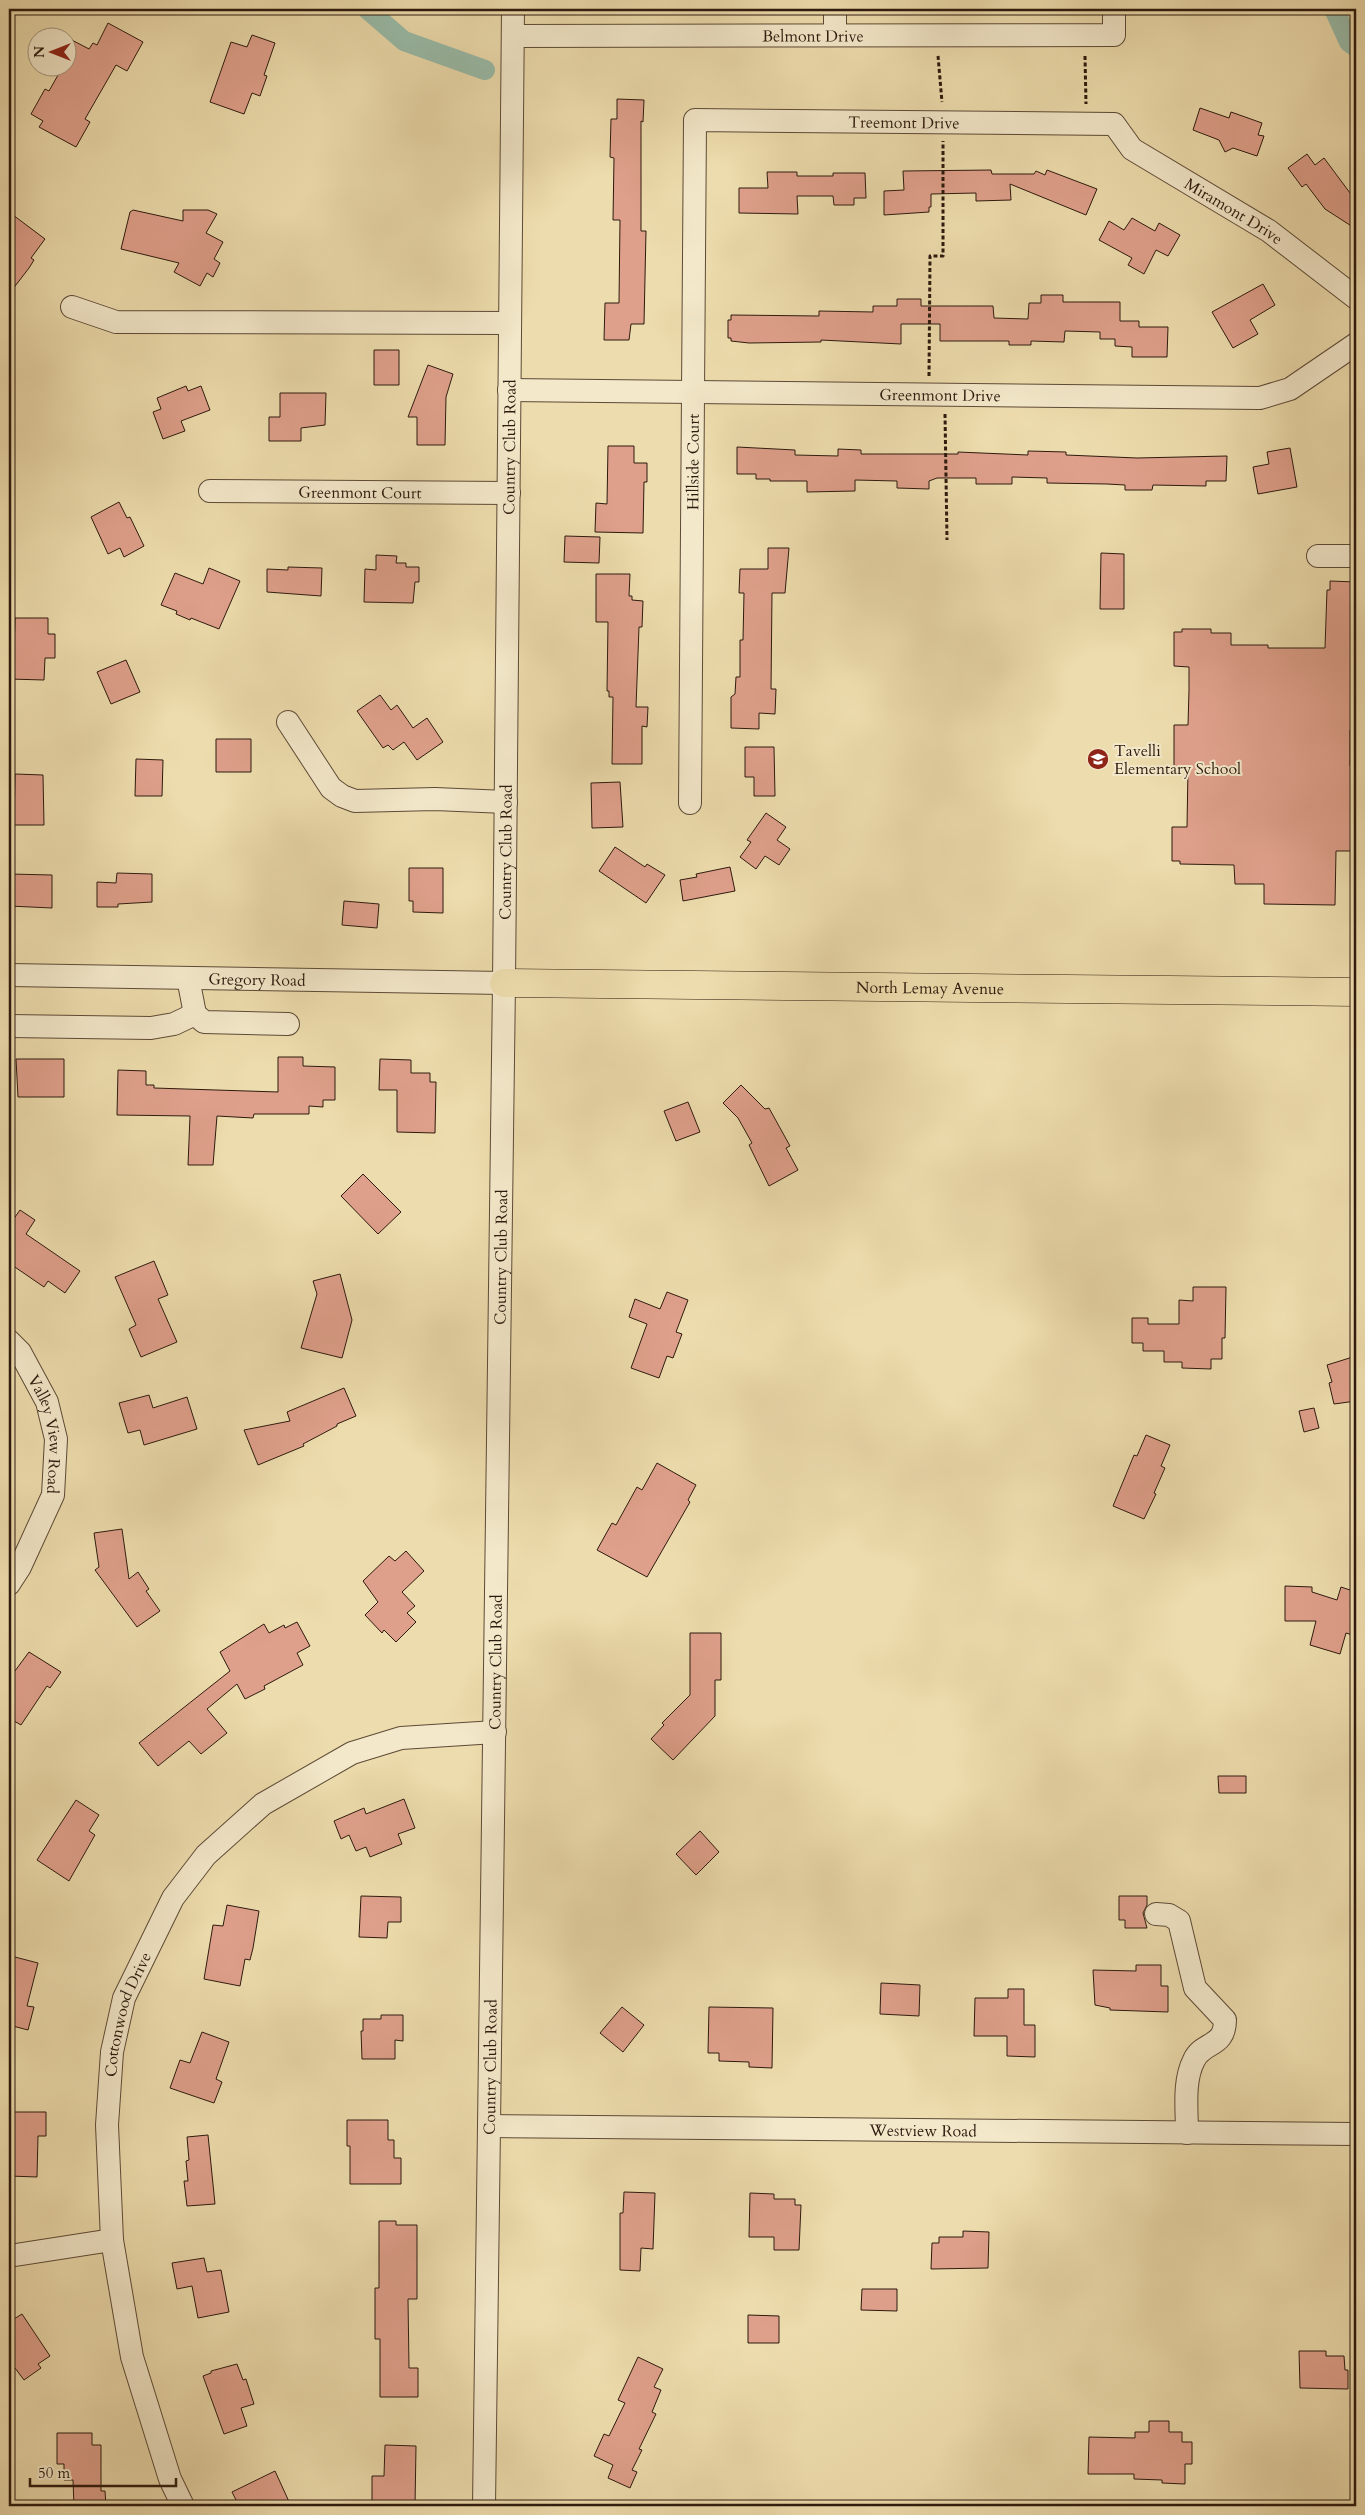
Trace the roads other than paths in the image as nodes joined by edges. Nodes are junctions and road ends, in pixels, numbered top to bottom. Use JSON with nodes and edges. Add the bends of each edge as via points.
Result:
{"nodes":[{"id":1,"x":513,"y":9,"type":"edge"},
{"id":2,"x":835,"y":9,"type":"edge"},
{"id":3,"x":1114,"y":9,"type":"edge"},
{"id":4,"x":834,"y":35,"type":"junction"},
{"id":5,"x":512,"y":36,"type":"junction"},
{"id":6,"x":695,"y":120,"type":"joint"},
{"id":7,"x":1114,"y":124,"type":"joint"},
{"id":8,"x":1356,"y":298,"type":"edge"},
{"id":9,"x":72,"y":307,"type":"dead end"},
{"id":10,"x":510,"y":323,"type":"junction"},
{"id":11,"x":1356,"y":344,"type":"edge"},
{"id":12,"x":509,"y":390,"type":"junction"},
{"id":13,"x":694,"y":392,"type":"junction"},
{"id":14,"x":210,"y":491,"type":"dead end"},
{"id":15,"x":509,"y":493,"type":"junction"},
{"id":16,"x":1318,"y":556,"type":"dead end"},
{"id":17,"x":1356,"y":556,"type":"edge"},
{"id":18,"x":288,"y":722,"type":"dead end"},
{"id":19,"x":506,"y":802,"type":"junction"},
{"id":20,"x":690,"y":803,"type":"dead end"},
{"id":21,"x":9,"y":975,"type":"edge"},
{"id":22,"x":188,"y":978,"type":"junction"},
{"id":23,"x":504,"y":983,"type":"junction"},
{"id":24,"x":1356,"y":992,"type":"edge"},
{"id":25,"x":195,"y":1014,"type":"junction"},
{"id":26,"x":288,"y":1024,"type":"dead end"},
{"id":27,"x":9,"y":1026,"type":"edge"},
{"id":28,"x":9,"y":1341,"type":"edge"},
{"id":29,"x":9,"y":1584,"type":"edge"},
{"id":30,"x":495,"y":1732,"type":"junction"},
{"id":31,"x":1156,"y":1914,"type":"dead end"},
{"id":32,"x":490,"y":2126,"type":"junction"},
{"id":33,"x":1187,"y":2133,"type":"junction"},
{"id":34,"x":1356,"y":2134,"type":"edge"},
{"id":35,"x":112,"y":2240,"type":"junction"},
{"id":36,"x":9,"y":2256,"type":"edge"},
{"id":37,"x":183,"y":2506,"type":"edge"},
{"id":38,"x":484,"y":2506,"type":"edge"}],
"edges":[{"from":1,"to":5,"type":"street","name":"Country Club Road"},
{"from":2,"to":4,"type":"street"},
{"from":3,"to":4,"type":"street","name":"Belmont Drive","via":[[1114,35]]},
{"from":4,"to":5,"type":"street","name":"Belmont Drive"},
{"from":5,"to":10,"type":"street","name":"Country Club Road"},
{"from":6,"to":7,"type":"street","name":"Treemont Drive"},
{"from":6,"to":13,"type":"street","name":"Hillside Court"},
{"from":7,"to":8,"type":"street","name":"Miramont Drive","via":[[1132,149],[1269,231]]},
{"from":9,"to":10,"type":"street","via":[[116,322]]},
{"from":10,"to":12,"type":"street","name":"Country Club Road"},
{"from":11,"to":13,"type":"street","name":"Greenmont Drive","via":[[1290,389],[1260,398]]},
{"from":12,"to":13,"type":"street","name":"Greenmont Drive"},
{"from":12,"to":15,"type":"street","name":"Country Club Road"},
{"from":13,"to":20,"type":"street","name":"Hillside Court"},
{"from":14,"to":15,"type":"street","name":"Greenmont Court"},
{"from":15,"to":19,"type":"street","name":"Country Club Road"},
{"from":16,"to":17,"type":"street"},
{"from":18,"to":19,"type":"street","via":[[331,788],[355,801],[435,799]]},
{"from":19,"to":23,"type":"street","name":"Country Club Road"},
{"from":21,"to":22,"type":"street","name":"Gregory Road"},
{"from":22,"to":23,"type":"street","name":"Gregory Road"},
{"from":22,"to":25,"type":"street"},
{"from":23,"to":24,"type":"main road","name":"North Lemay Avenue"},
{"from":23,"to":30,"type":"street","name":"Country Club Road"},
{"from":25,"to":26,"type":"street","via":[[204,1022]]},
{"from":25,"to":27,"type":"street","via":[[174,1024],[151,1028]]},
{"from":28,"to":29,"type":"street","name":"Valley View Road","via":[[20,1352],[47,1402],[56,1439],[53,1495]]},
{"from":30,"to":32,"type":"street","name":"Country Club Road"},
{"from":30,"to":35,"type":"street","name":"Cottonwood Drive","via":[[401,1738],[352,1753],[262,1804],[206,1855],[173,1898],[124,1998],[112,2052],[107,2126]]},
{"from":31,"to":33,"type":"street","via":[[1169,1915],[1179,1921],[1195,1988],[1225,2020],[1225,2031],[1194,2058],[1188,2075]]},
{"from":32,"to":33,"type":"street","name":"Westview Road"},
{"from":32,"to":38,"type":"street","name":"Country Club Road"},
{"from":33,"to":34,"type":"street","name":"Westview Road"},
{"from":35,"to":36,"type":"street"},
{"from":35,"to":37,"type":"street","name":"Cottonwood Drive","via":[[132,2357],[170,2479]]}]}
